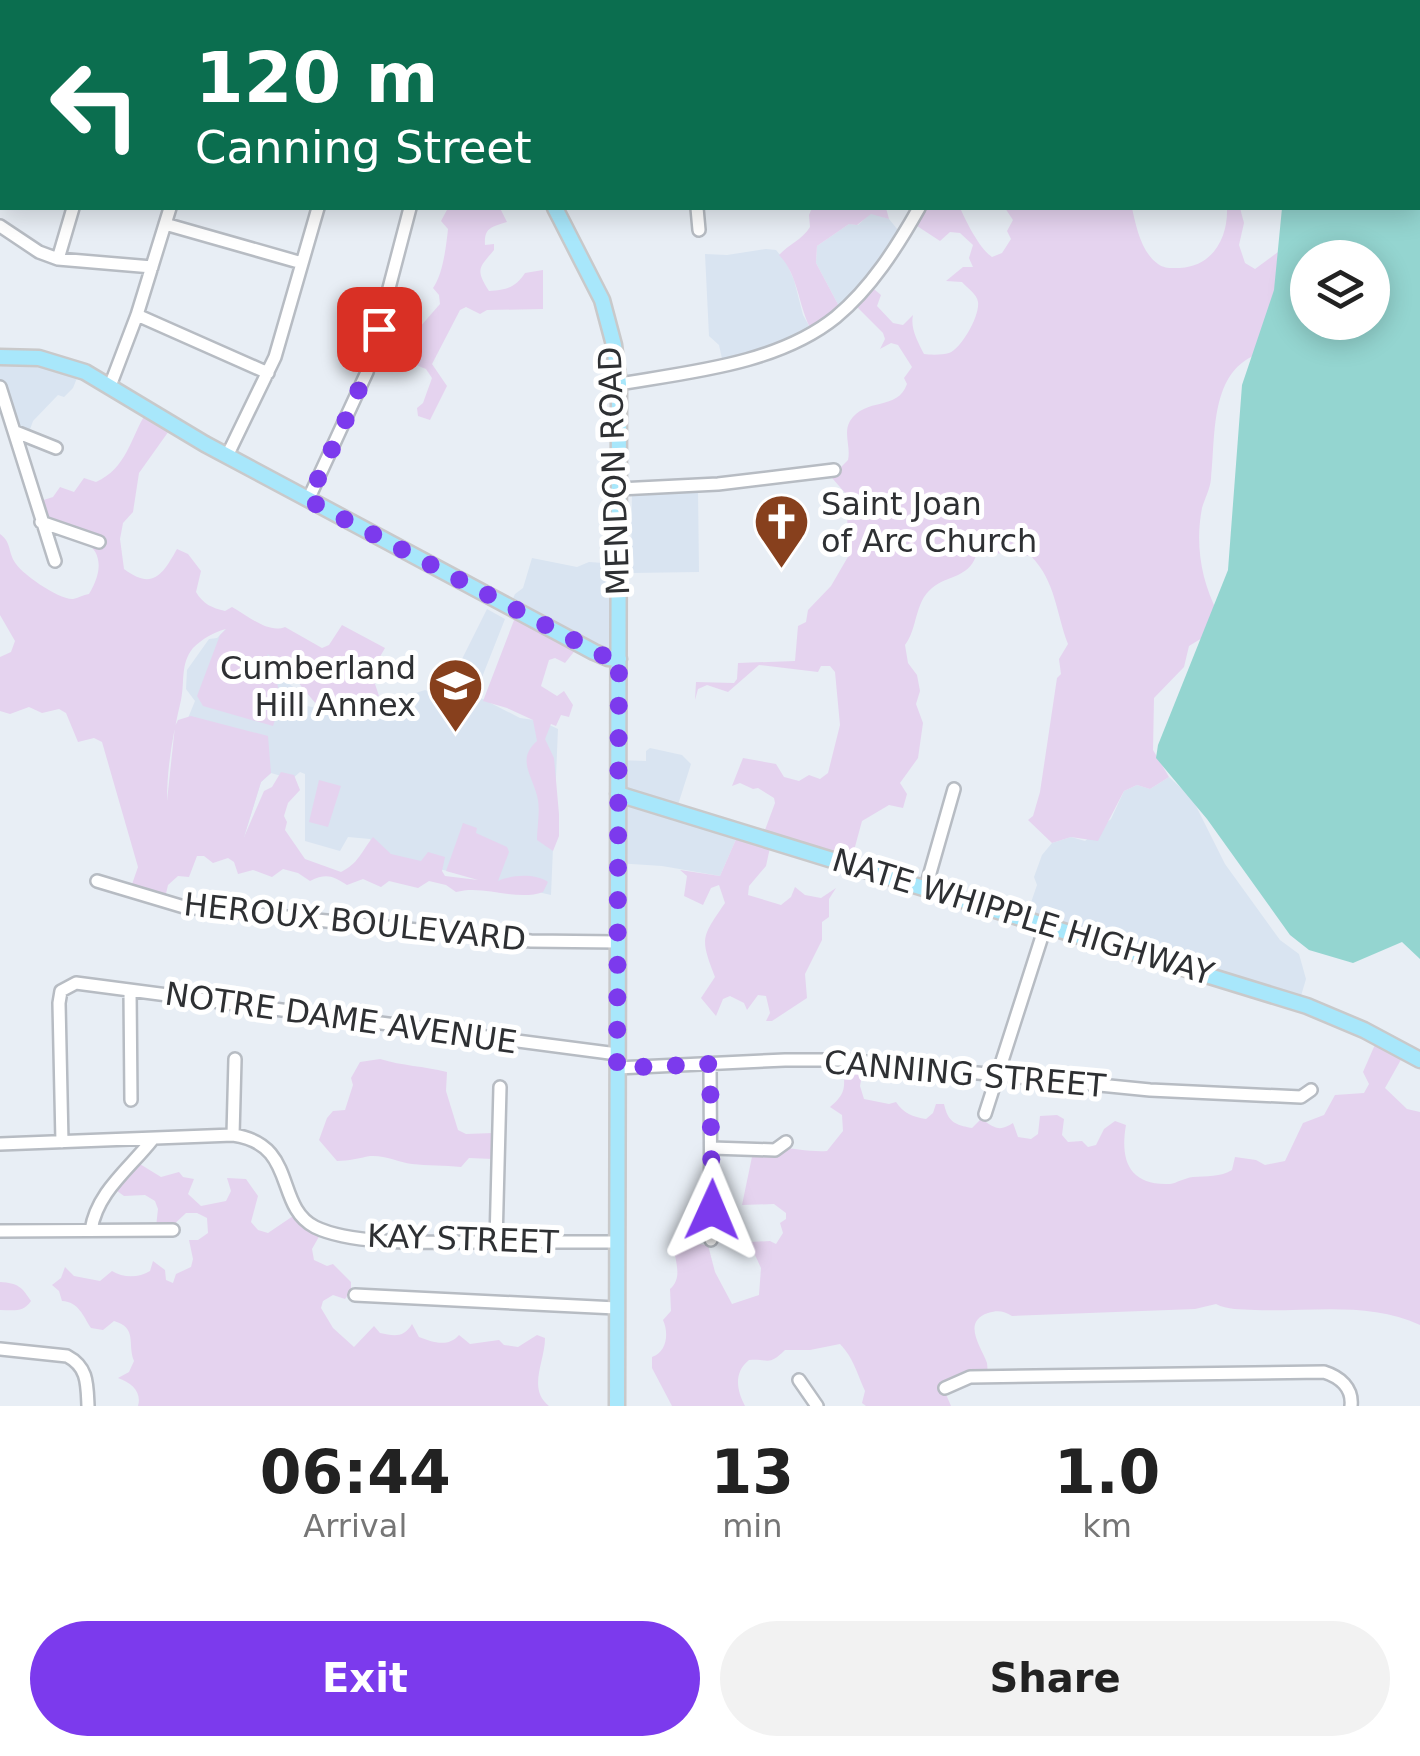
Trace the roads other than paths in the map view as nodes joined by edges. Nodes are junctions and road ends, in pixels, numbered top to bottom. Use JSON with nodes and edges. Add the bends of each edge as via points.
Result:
{"nodes":[{"id":1,"x":72,"y":210,"type":"edge"},
{"id":2,"x":169,"y":210,"type":"edge"},
{"id":3,"x":317,"y":210,"type":"edge"},
{"id":4,"x":409,"y":210,"type":"edge"},
{"id":5,"x":556,"y":210,"type":"edge"},
{"id":6,"x":697,"y":210,"type":"edge"},
{"id":7,"x":918,"y":210,"type":"edge"},
{"id":8,"x":165,"y":224,"type":"junction"},
{"id":9,"x":0,"y":226,"type":"edge"},
{"id":10,"x":700,"y":230,"type":"dead end"},
{"id":11,"x":58,"y":259,"type":"junction"},
{"id":12,"x":302,"y":264,"type":"junction"},
{"id":13,"x":152,"y":267,"type":"junction"},
{"id":14,"x":137,"y":315,"type":"junction"},
{"id":15,"x":0,"y":357,"type":"edge"},
{"id":16,"x":268,"y":374,"type":"junction"},
{"id":17,"x":619,"y":384,"type":"junction"},
{"id":18,"x":110,"y":386,"type":"junction"},
{"id":19,"x":0,"y":387,"type":"edge"},
{"id":20,"x":16,"y":432,"type":"junction"},
{"id":21,"x":56,"y":448,"type":"dead end"},
{"id":22,"x":227,"y":456,"type":"junction"},
{"id":23,"x":834,"y":470,"type":"dead end"},
{"id":24,"x":619,"y":489,"type":"junction"},
{"id":25,"x":308,"y":500,"type":"junction"},
{"id":26,"x":41,"y":522,"type":"junction"},
{"id":27,"x":99,"y":542,"type":"dead end"},
{"id":28,"x":54,"y":560,"type":"dead end"},
{"id":29,"x":619,"y":658,"type":"junction"},
{"id":30,"x":954,"y":789,"type":"dead end"},
{"id":31,"x":618,"y":794,"type":"junction"},
{"id":32,"x":648,"y":802,"type":"junction"},
{"id":33,"x":618,"y":824,"type":"junction"},
{"id":34,"x":98,"y":881,"type":"dead end"},
{"id":35,"x":926,"y":888,"type":"junction"},
{"id":36,"x":1046,"y":927,"type":"junction"},
{"id":37,"x":617,"y":942,"type":"junction"},
{"id":38,"x":130,"y":990,"type":"junction"},
{"id":39,"x":235,"y":1059,"type":"dead end"},
{"id":40,"x":1420,"y":1060,"type":"edge"},
{"id":41,"x":617,"y":1061,"type":"junction"},
{"id":42,"x":710,"y":1064,"type":"junction"},
{"id":43,"x":999,"y":1074,"type":"junction"},
{"id":44,"x":500,"y":1086,"type":"dead end"},
{"id":45,"x":1312,"y":1090,"type":"dead end"},
{"id":46,"x":131,"y":1100,"type":"dead end"},
{"id":47,"x":985,"y":1114,"type":"dead end"},
{"id":48,"x":232,"y":1135,"type":"junction"},
{"id":49,"x":152,"y":1140,"type":"junction"},
{"id":50,"x":62,"y":1142,"type":"junction"},
{"id":51,"x":786,"y":1142,"type":"dead end"},
{"id":52,"x":0,"y":1144,"type":"edge"},
{"id":53,"x":712,"y":1148,"type":"junction"},
{"id":54,"x":90,"y":1230,"type":"junction"},
{"id":55,"x":173,"y":1230,"type":"dead end"},
{"id":56,"x":0,"y":1231,"type":"edge"},
{"id":57,"x":712,"y":1240,"type":"dead end"},
{"id":58,"x":496,"y":1242,"type":"junction"},
{"id":59,"x":616,"y":1242,"type":"junction"},
{"id":60,"x":356,"y":1295,"type":"dead end"},
{"id":61,"x":616,"y":1308,"type":"junction"},
{"id":62,"x":0,"y":1349,"type":"edge"},
{"id":63,"x":798,"y":1380,"type":"dead end"},
{"id":64,"x":945,"y":1388,"type":"dead end"},
{"id":65,"x":88,"y":1406,"type":"edge"},
{"id":66,"x":617,"y":1406,"type":"edge"},
{"id":67,"x":817,"y":1406,"type":"edge"},
{"id":68,"x":1352,"y":1406,"type":"edge"}],
"edges":[{"from":1,"to":11,"type":"street"},
{"from":2,"to":8,"type":"street"},
{"from":3,"to":12,"type":"street"},
{"from":4,"to":25,"type":"street","via":[[367,372]]},
{"from":5,"to":17,"type":"main road","name":"MENDON ROAD","via":[[602,300]]},
{"from":6,"to":10,"type":"street"},
{"from":7,"to":17,"type":"street","via":[[862,292],[818,329],[759,354]]},
{"from":8,"to":12,"type":"street"},
{"from":8,"to":13,"type":"street"},
{"from":9,"to":11,"type":"street"},
{"from":11,"to":13,"type":"street"},
{"from":12,"to":16,"type":"street"},
{"from":13,"to":14,"type":"street"},
{"from":14,"to":16,"type":"street"},
{"from":14,"to":18,"type":"street"},
{"from":15,"to":18,"type":"main road","via":[[50,360]]},
{"from":16,"to":22,"type":"street"},
{"from":17,"to":24,"type":"main road","name":"MENDON ROAD"},
{"from":18,"to":22,"type":"main road"},
{"from":19,"to":20,"type":"street"},
{"from":20,"to":21,"type":"street"},
{"from":20,"to":26,"type":"street"},
{"from":22,"to":25,"type":"main road"},
{"from":23,"to":24,"type":"street"},
{"from":24,"to":29,"type":"main road","name":"MENDON ROAD"},
{"from":25,"to":29,"type":"main road","via":[[538,624]]},
{"from":26,"to":27,"type":"street"},
{"from":26,"to":28,"type":"street"},
{"from":29,"to":31,"type":"main road","name":"MENDON ROAD"},
{"from":30,"to":35,"type":"street"},
{"from":31,"to":32,"type":"main road","name":"NATE WHIPPLE HIGHWAY"},
{"from":31,"to":33,"type":"main road","name":"MENDON ROAD"},
{"from":32,"to":33,"type":"main road"},
{"from":32,"to":35,"type":"main road","name":"NATE WHIPPLE HIGHWAY"},
{"from":33,"to":37,"type":"main road","name":"MENDON ROAD"},
{"from":34,"to":37,"type":"street","name":"HEROUX BOULEVARD","via":[[184,907],[531,941]]},
{"from":35,"to":36,"type":"main road","name":"NATE WHIPPLE HIGHWAY"},
{"from":36,"to":40,"type":"main road","name":"NATE WHIPPLE HIGHWAY","via":[[1307,1006]]},
{"from":36,"to":43,"type":"street"},
{"from":37,"to":41,"type":"main road","name":"MENDON ROAD"},
{"from":38,"to":41,"type":"street","name":"NOTRE DAME AVENUE"},
{"from":38,"to":46,"type":"street"},
{"from":38,"to":50,"type":"street","name":"NOTRE DAME AVENUE","via":[[76,983],[61,990]]},
{"from":39,"to":48,"type":"street"},
{"from":41,"to":42,"type":"street","name":"CANNING STREET"},
{"from":41,"to":59,"type":"main road","name":"MENDON ROAD"},
{"from":42,"to":43,"type":"street","name":"CANNING STREET","via":[[844,1060]]},
{"from":42,"to":53,"type":"street"},
{"from":43,"to":45,"type":"street","name":"CANNING STREET","via":[[1184,1092],[1300,1097]]},
{"from":43,"to":47,"type":"street"},
{"from":44,"to":58,"type":"street"},
{"from":48,"to":49,"type":"street"},
{"from":48,"to":58,"type":"street","name":"KAY STREET","via":[[251,1138],[273,1155],[302,1216],[320,1230],[379,1241]]},
{"from":49,"to":50,"type":"street"},
{"from":49,"to":54,"type":"street","via":[[98,1204]]},
{"from":50,"to":52,"type":"street"},
{"from":51,"to":53,"type":"street","via":[[775,1150]]},
{"from":53,"to":57,"type":"street"},
{"from":54,"to":55,"type":"street"},
{"from":54,"to":56,"type":"street"},
{"from":58,"to":59,"type":"street","name":"KAY STREET"},
{"from":59,"to":61,"type":"main road","name":"MENDON ROAD"},
{"from":60,"to":61,"type":"street"},
{"from":61,"to":66,"type":"main road","name":"MENDON ROAD"},
{"from":62,"to":65,"type":"street","via":[[67,1356],[80,1364]]},
{"from":63,"to":67,"type":"street"},
{"from":64,"to":68,"type":"street","via":[[970,1377],[1324,1372],[1347,1387]]}]}
